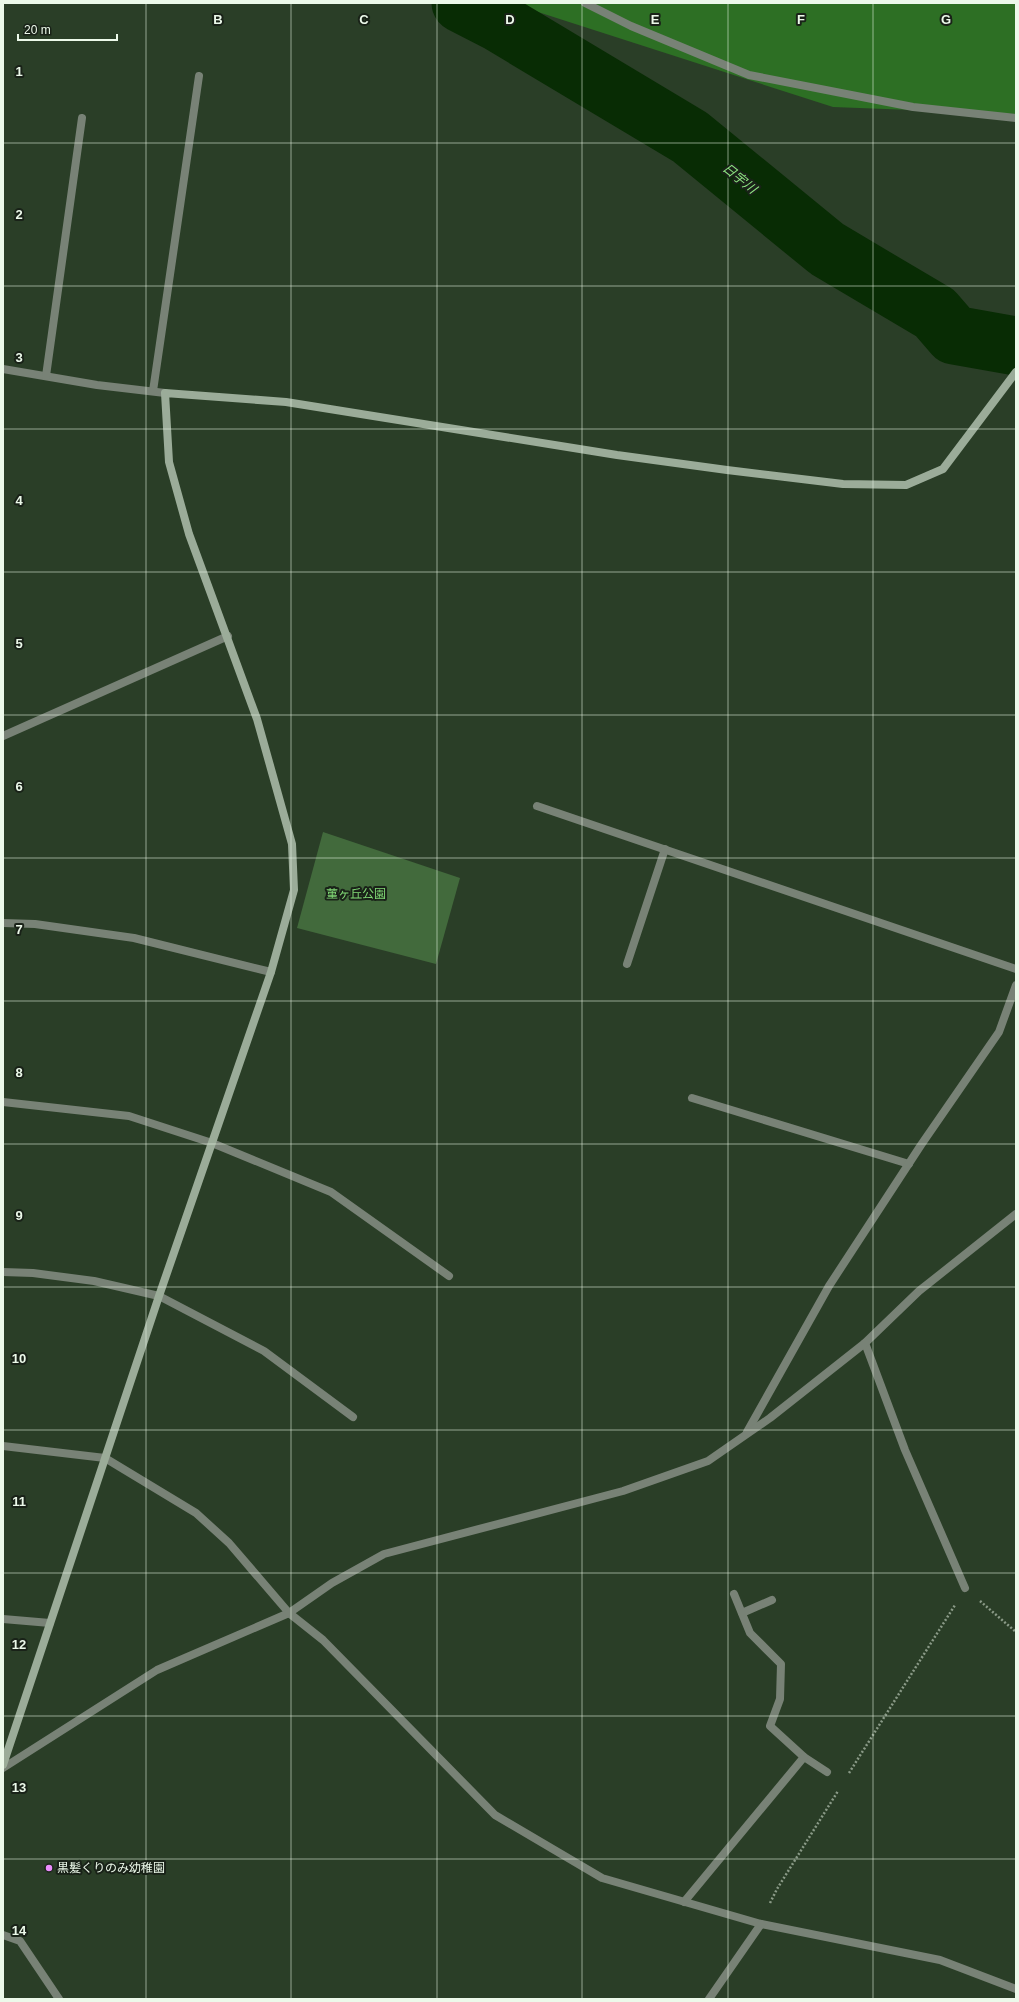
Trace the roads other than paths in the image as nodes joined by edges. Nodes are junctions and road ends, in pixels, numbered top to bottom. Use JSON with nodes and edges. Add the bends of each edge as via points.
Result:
{"nodes":[{"id":1,"x":585,"y":3,"type":"edge"},
{"id":2,"x":199,"y":76,"type":"dead end"},
{"id":3,"x":82,"y":118,"type":"dead end"},
{"id":4,"x":1016,"y":118,"type":"edge"},
{"id":5,"x":3,"y":369,"type":"edge"},
{"id":6,"x":1016,"y":372,"type":"edge"},
{"id":7,"x":46,"y":376,"type":"junction"},
{"id":8,"x":153,"y":391,"type":"junction"},
{"id":9,"x":165,"y":393,"type":"junction"},
{"id":10,"x":228,"y":636,"type":"junction"},
{"id":11,"x":3,"y":736,"type":"edge"},
{"id":12,"x":537,"y":806,"type":"dead end"},
{"id":13,"x":665,"y":849,"type":"junction"},
{"id":14,"x":3,"y":923,"type":"edge"},
{"id":15,"x":627,"y":964,"type":"dead end"},
{"id":16,"x":1016,"y":968,"type":"edge"},
{"id":17,"x":271,"y":972,"type":"junction"},
{"id":18,"x":1016,"y":985,"type":"edge"},
{"id":19,"x":692,"y":1098,"type":"dead end"},
{"id":20,"x":3,"y":1102,"type":"edge"},
{"id":21,"x":212,"y":1143,"type":"junction"},
{"id":22,"x":909,"y":1164,"type":"junction"},
{"id":23,"x":1016,"y":1214,"type":"edge"},
{"id":24,"x":3,"y":1272,"type":"edge"},
{"id":25,"x":449,"y":1276,"type":"dead end"},
{"id":26,"x":159,"y":1296,"type":"junction"},
{"id":27,"x":865,"y":1343,"type":"junction"},
{"id":28,"x":353,"y":1418,"type":"dead end"},
{"id":29,"x":745,"y":1435,"type":"junction"},
{"id":30,"x":3,"y":1446,"type":"edge"},
{"id":31,"x":105,"y":1458,"type":"junction"},
{"id":32,"x":965,"y":1588,"type":"road end"},
{"id":33,"x":734,"y":1594,"type":"dead end"},
{"id":34,"x":772,"y":1600,"type":"dead end"},
{"id":35,"x":289,"y":1613,"type":"junction"},
{"id":36,"x":742,"y":1613,"type":"junction"},
{"id":37,"x":3,"y":1619,"type":"edge"},
{"id":38,"x":50,"y":1623,"type":"junction"},
{"id":39,"x":804,"y":1757,"type":"junction"},
{"id":40,"x":3,"y":1767,"type":"edge"},
{"id":41,"x":827,"y":1772,"type":"dead end"},
{"id":42,"x":684,"y":1902,"type":"junction"},
{"id":43,"x":761,"y":1924,"type":"junction"},
{"id":44,"x":3,"y":1935,"type":"edge"},
{"id":45,"x":1016,"y":1989,"type":"edge"},
{"id":46,"x":59,"y":1999,"type":"edge"},
{"id":47,"x":710,"y":1999,"type":"edge"}],
"edges":[{"from":1,"to":4,"type":"street","via":[[631,26],[749,75],[913,107]]},
{"from":2,"to":8,"type":"street"},
{"from":3,"to":7,"type":"street"},
{"from":5,"to":7,"type":"street"},
{"from":6,"to":9,"type":"street","via":[[943,469],[906,485],[843,484],[617,455],[286,402]]},
{"from":7,"to":8,"type":"street"},
{"from":8,"to":9,"type":"street"},
{"from":9,"to":10,"type":"street","via":[[169,462],[189,534]]},
{"from":10,"to":11,"type":"street"},
{"from":10,"to":17,"type":"street","via":[[257,719],[292,844],[294,890]]},
{"from":12,"to":13,"type":"street"},
{"from":13,"to":15,"type":"street"},
{"from":13,"to":16,"type":"street"},
{"from":14,"to":17,"type":"street","via":[[35,924],[134,938]]},
{"from":17,"to":21,"type":"street"},
{"from":18,"to":22,"type":"street","via":[[999,1032]]},
{"from":19,"to":22,"type":"street"},
{"from":20,"to":21,"type":"street","via":[[129,1116]]},
{"from":21,"to":25,"type":"street","via":[[331,1192]]},
{"from":21,"to":26,"type":"street"},
{"from":22,"to":29,"type":"street","via":[[829,1286]]},
{"from":23,"to":27,"type":"street","via":[[919,1292]]},
{"from":24,"to":26,"type":"street","via":[[94,1281]]},
{"from":26,"to":28,"type":"street","via":[[264,1351]]},
{"from":26,"to":31,"type":"street"},
{"from":27,"to":29,"type":"street"},
{"from":27,"to":32,"type":"street","via":[[905,1450]]},
{"from":29,"to":35,"type":"street","via":[[708,1461],[623,1491],[384,1554],[332,1583]]},
{"from":30,"to":31,"type":"street"},
{"from":31,"to":35,"type":"street","via":[[196,1513],[229,1543]]},
{"from":31,"to":38,"type":"street"},
{"from":33,"to":36,"type":"street"},
{"from":34,"to":36,"type":"street"},
{"from":35,"to":40,"type":"street","via":[[157,1670]]},
{"from":35,"to":42,"type":"street","via":[[323,1640],[495,1815],[602,1878]]},
{"from":36,"to":39,"type":"street","via":[[750,1633],[781,1664],[780,1699],[770,1726]]},
{"from":37,"to":38,"type":"street"},
{"from":38,"to":40,"type":"street"},
{"from":39,"to":41,"type":"street"},
{"from":39,"to":42,"type":"street"},
{"from":42,"to":43,"type":"street"},
{"from":43,"to":45,"type":"street","via":[[940,1960]]},
{"from":43,"to":47,"type":"street"},
{"from":44,"to":46,"type":"street","via":[[20,1941]]}]}
